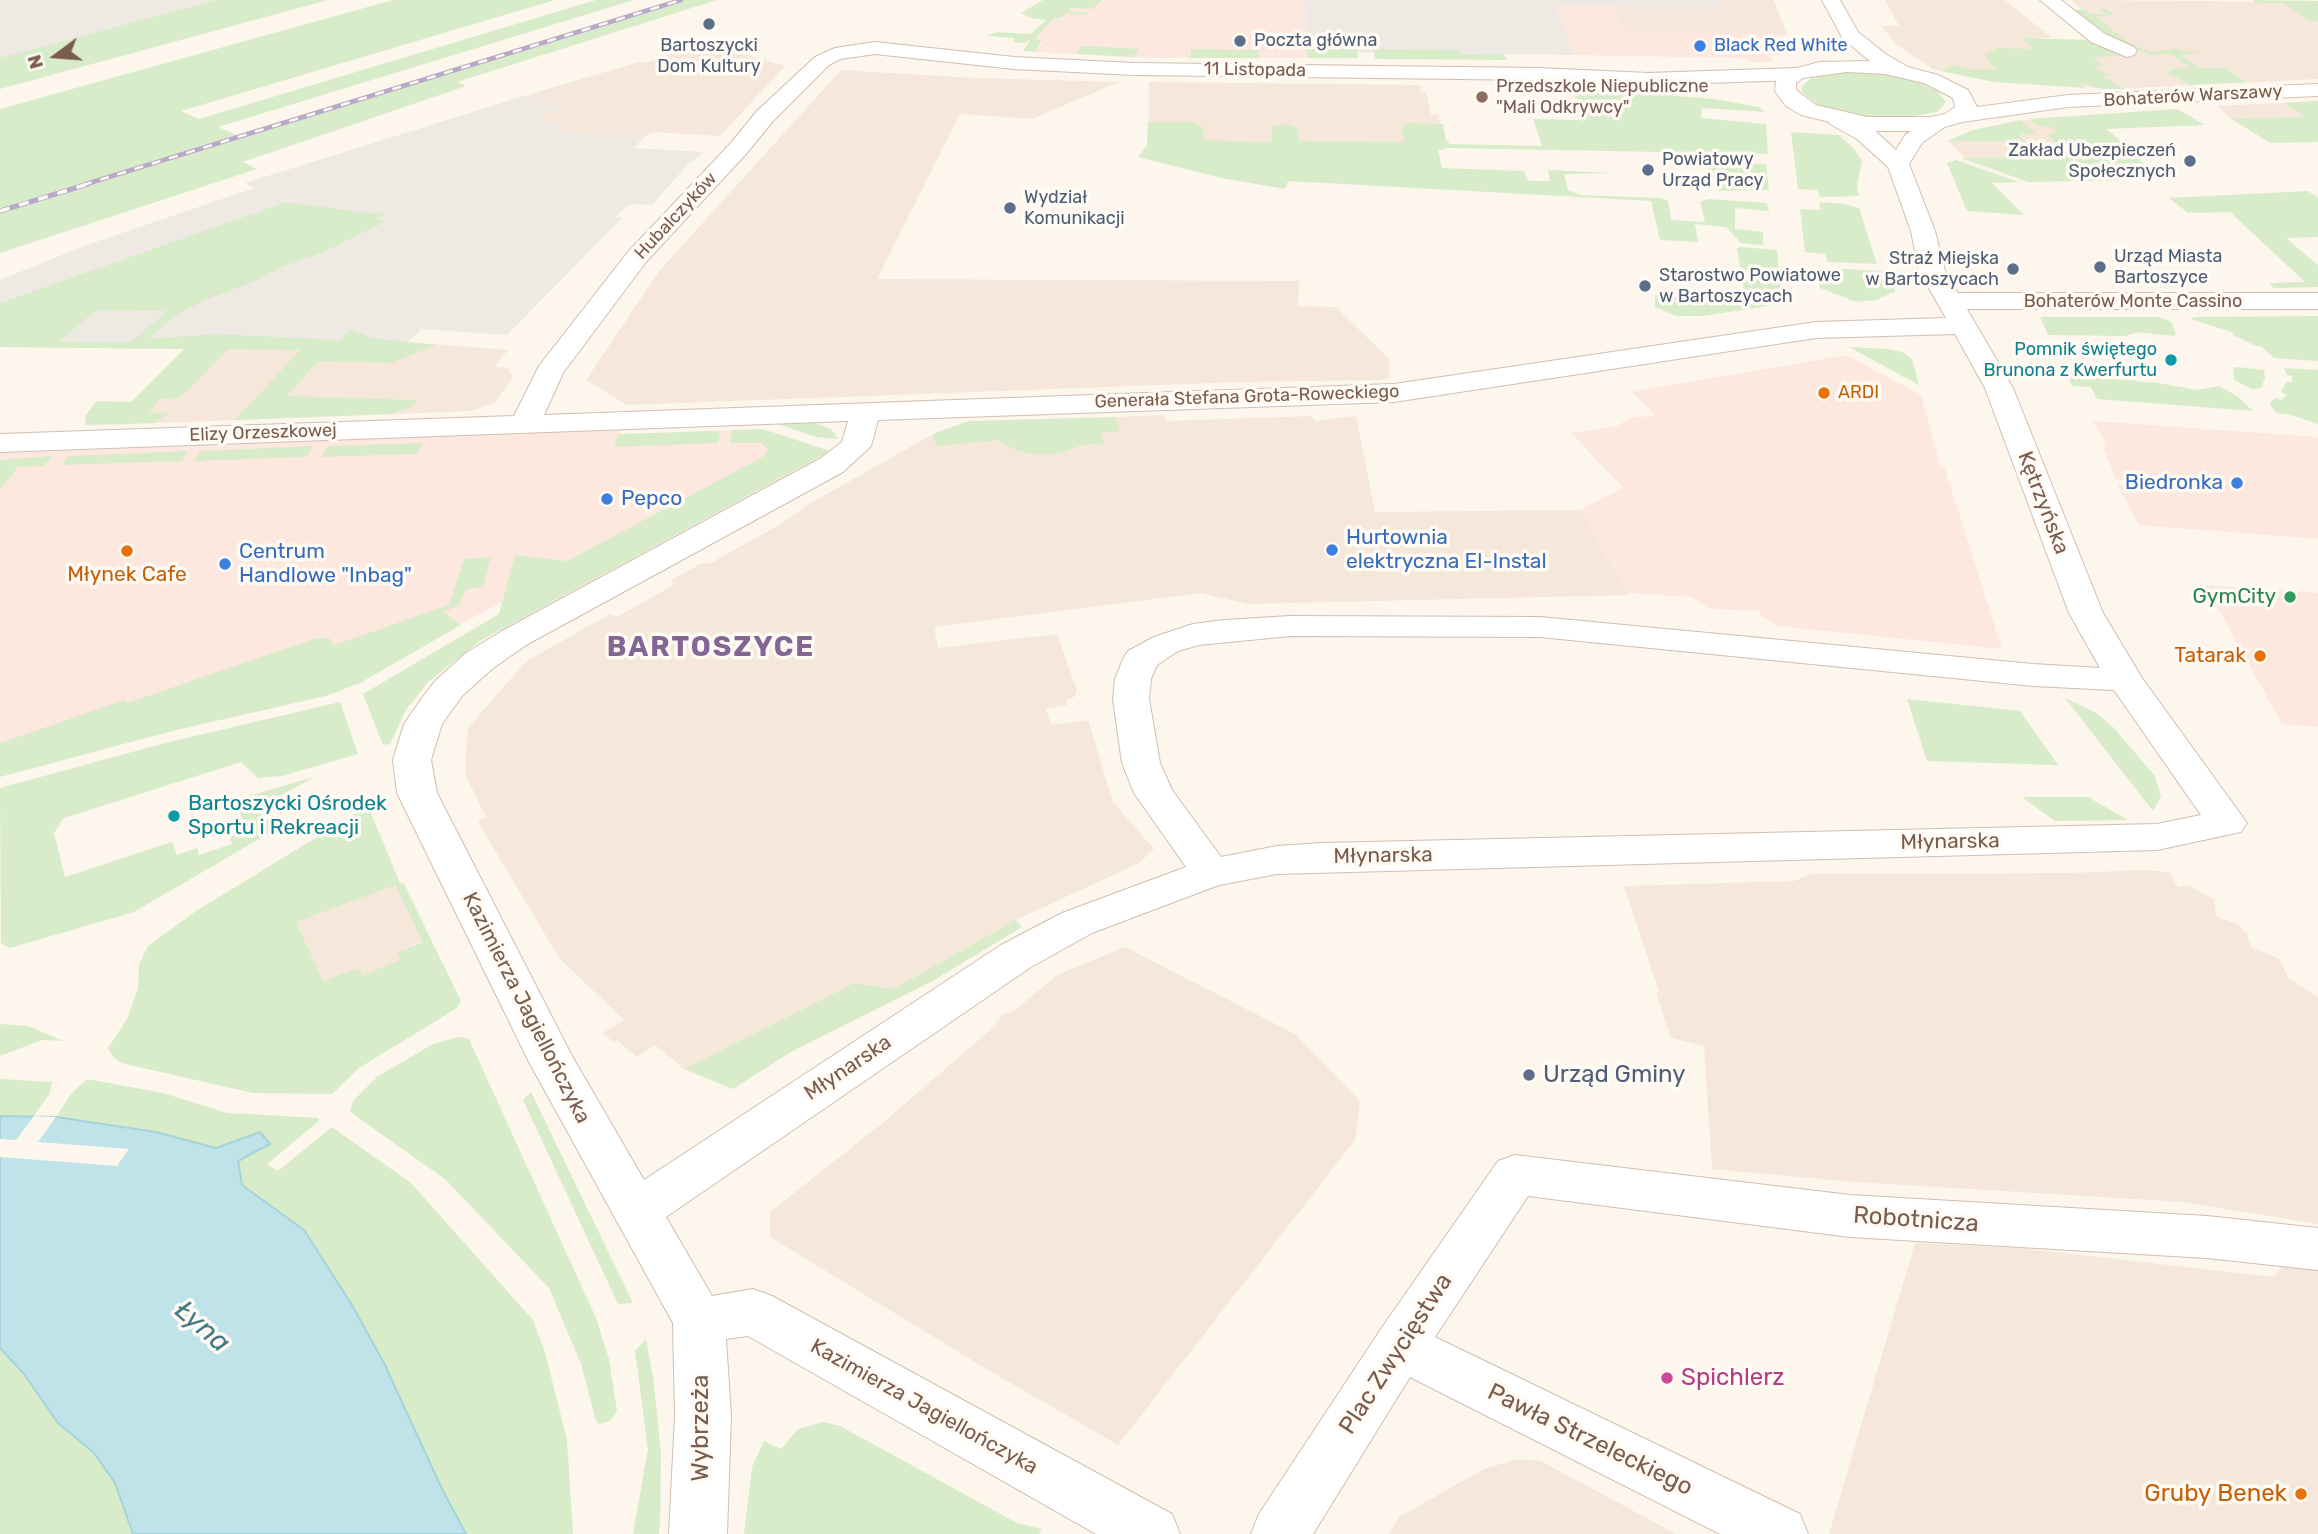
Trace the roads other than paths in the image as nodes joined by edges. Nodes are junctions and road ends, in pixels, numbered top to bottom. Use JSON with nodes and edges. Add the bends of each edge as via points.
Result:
{"nodes":[{"id":1,"x":1831,"y":0,"type":"edge"},
{"id":2,"x":2049,"y":0,"type":"edge"},
{"id":3,"x":1850,"y":35,"type":"junction"},
{"id":4,"x":863,"y":49,"type":"joint"},
{"id":5,"x":2127,"y":51,"type":"dead end"},
{"id":6,"x":1820,"y":68,"type":"junction"},
{"id":7,"x":1905,"y":72,"type":"junction"},
{"id":8,"x":1796,"y":74,"type":"junction"},
{"id":9,"x":1648,"y":79,"type":"junction"},
{"id":10,"x":1942,"y":82,"type":"junction"},
{"id":11,"x":2318,"y":90,"type":"edge"},
{"id":12,"x":2068,"y":101,"type":"junction"},
{"id":13,"x":1801,"y":106,"type":"junction"},
{"id":14,"x":1838,"y":119,"type":"junction"},
{"id":15,"x":1949,"y":119,"type":"junction"},
{"id":16,"x":1898,"y":164,"type":"junction"},
{"id":17,"x":2318,"y":301,"type":"edge"},
{"id":18,"x":1956,"y":314,"type":"junction"},
{"id":19,"x":866,"y":411,"type":"junction"},
{"id":20,"x":526,"y":423,"type":"junction"},
{"id":21,"x":0,"y":443,"type":"edge"},
{"id":22,"x":2125,"y":680,"type":"junction"},
{"id":23,"x":2227,"y":823,"type":"joint"},
{"id":24,"x":1211,"y":873,"type":"junction"},
{"id":25,"x":1515,"y":1175,"type":"joint"},
{"id":26,"x":635,"y":1212,"type":"junction"},
{"id":27,"x":2318,"y":1249,"type":"edge"},
{"id":28,"x":699,"y":1321,"type":"junction"},
{"id":29,"x":1400,"y":1346,"type":"junction"},
{"id":30,"x":698,"y":1534,"type":"edge"},
{"id":31,"x":1151,"y":1534,"type":"edge"},
{"id":32,"x":1280,"y":1534,"type":"edge"},
{"id":33,"x":1779,"y":1534,"type":"edge"}],
"edges":[{"from":1,"to":3,"type":"street"},
{"from":2,"to":5,"type":"street","via":[[2098,38]]},
{"from":3,"to":6,"type":"street","via":[[1837,57]]},
{"from":3,"to":7,"type":"street"},
{"from":4,"to":9,"type":"street","name":"11 Listopada","via":[[1095,68]]},
{"from":4,"to":20,"type":"street","name":"Hubalczyków","via":[[822,61],[765,116],[637,257],[550,372]]},
{"from":6,"to":7,"type":"street","name":"11 Listopada","via":[[1856,66]]},
{"from":6,"to":8,"type":"street","name":"11 Listopada"},
{"from":7,"to":10,"type":"street","name":"Bohaterów Warszawy"},
{"from":8,"to":9,"type":"street","name":"11 Listopada"},
{"from":8,"to":13,"type":"street","via":[[1784,87]]},
{"from":9,"to":13,"type":"street","name":"11 Listopada"},
{"from":10,"to":12,"type":"street","name":"Bohaterów Warszawy"},
{"from":10,"to":15,"type":"street","via":[[1965,99],[1966,109]]},
{"from":11,"to":12,"type":"street","name":"Bohaterów Warszawy"},
{"from":12,"to":15,"type":"street","name":"Bohaterów Warszawy"},
{"from":13,"to":14,"type":"street","name":"11 Listopada"},
{"from":14,"to":15,"type":"street","name":"Bohaterów Warszawy","via":[[1891,126]]},
{"from":14,"to":16,"type":"street","name":"Kętrzyńska","via":[[1866,134]]},
{"from":15,"to":16,"type":"street","via":[[1914,139]]},
{"from":16,"to":18,"type":"street","name":"Kętrzyńska","via":[[1923,231],[1931,271]]},
{"from":17,"to":18,"type":"street","name":"Bohaterów Monte Cassino"},
{"from":18,"to":19,"type":"street","name":"Generała Stefana Grota-Roweckiego","via":[[1816,330],[1394,393]]},
{"from":18,"to":22,"type":"street","name":"Kętrzyńska","via":[[2003,398],[2087,613]]},
{"from":19,"to":20,"type":"street","name":"Generała Stefana Grota-Roweckiego"},
{"from":19,"to":26,"type":"street","name":"Kazimierza Jagiellończyka","via":[[856,446],[832,465],[479,661],[435,706],[416,743],[412,760],[417,793],[552,1062]]},
{"from":20,"to":21,"type":"street","name":"Elizy Orzeszkowej"},
{"from":22,"to":23,"type":"street","name":"Kętrzyńska"},
{"from":22,"to":24,"type":"street","via":[[1540,627],[1290,626],[1193,635],[1141,659],[1131,699],[1141,764],[1154,793]]},
{"from":23,"to":24,"type":"street","name":"Młynarska","via":[[2157,837],[1322,857]]},
{"from":24,"to":26,"type":"street","name":"Młynarska","via":[[1077,923],[1016,956]]},
{"from":25,"to":27,"type":"street","name":"Robotnicza","via":[[1850,1216],[2207,1237]]},
{"from":25,"to":29,"type":"street","name":"Plac Zwycięstwa"},
{"from":26,"to":28,"type":"street","name":"Kazimierza Jagiellończyka"},
{"from":28,"to":30,"type":"street","name":"Wybrzeża","via":[[703,1416]]},
{"from":28,"to":31,"type":"street","name":"Kazimierza Jagiellończyka","via":[[753,1312]]},
{"from":29,"to":32,"type":"street","name":"Plac Zwycięstwa"},
{"from":29,"to":33,"type":"street","name":"Pawła Strzeleckiego"}]}
